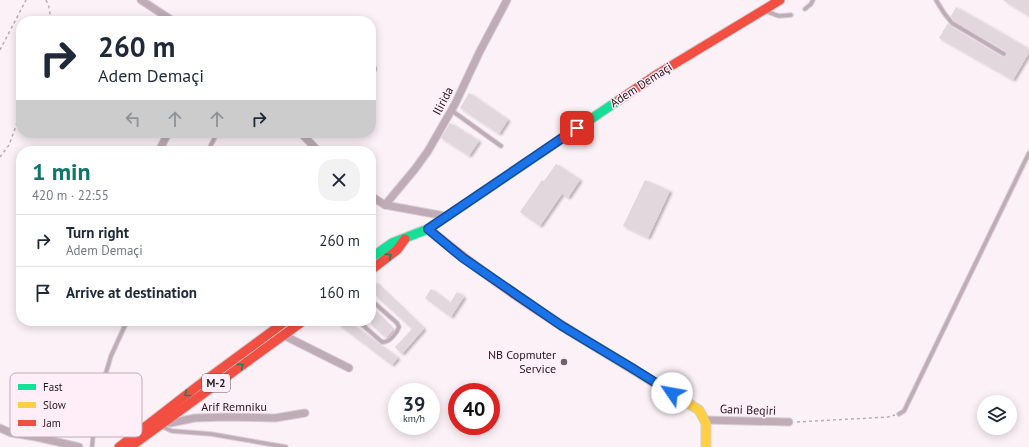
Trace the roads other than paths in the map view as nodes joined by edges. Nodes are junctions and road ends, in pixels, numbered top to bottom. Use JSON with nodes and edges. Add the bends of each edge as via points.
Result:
{"nodes":[{"id":1,"x":141,"y":0,"type":"edge"},
{"id":2,"x":507,"y":0,"type":"edge"},
{"id":3,"x":780,"y":0,"type":"edge"},
{"id":4,"x":813,"y":0,"type":"edge"},
{"id":5,"x":936,"y":0,"type":"edge"},
{"id":6,"x":806,"y":9,"type":"dead end"},
{"id":7,"x":762,"y":10,"type":"junction"},
{"id":8,"x":792,"y":15,"type":"dead end"},
{"id":9,"x":165,"y":16,"type":"edge"},
{"id":10,"x":1004,"y":54,"type":"dead end"},
{"id":11,"x":452,"y":110,"type":"junction"},
{"id":12,"x":306,"y":138,"type":"edge"},
{"id":13,"x":313,"y":146,"type":"edge"},
{"id":14,"x":501,"y":146,"type":"dead end"},
{"id":15,"x":1029,"y":153,"type":"edge"},
{"id":16,"x":376,"y":199,"type":"edge"},
{"id":17,"x":385,"y":205,"type":"junction"},
{"id":18,"x":445,"y":216,"type":"junction"},
{"id":19,"x":428,"y":229,"type":"junction"},
{"id":20,"x":405,"y":239,"type":"junction"},
{"id":21,"x":376,"y":254,"type":"edge"},
{"id":22,"x":376,"y":266,"type":"edge"},
{"id":23,"x":376,"y":304,"type":"edge"},
{"id":24,"x":125,"y":326,"type":"edge"},
{"id":25,"x":279,"y":326,"type":"edge"},
{"id":26,"x":296,"y":326,"type":"edge"},
{"id":27,"x":364,"y":326,"type":"edge"},
{"id":28,"x":283,"y":335,"type":"junction"},
{"id":29,"x":349,"y":368,"type":"dead end"},
{"id":30,"x":106,"y":373,"type":"edge"},
{"id":31,"x":305,"y":413,"type":"dead end"},
{"id":32,"x":899,"y":414,"type":"road end"},
{"id":33,"x":706,"y":420,"type":"junction"},
{"id":34,"x":164,"y":421,"type":"junction"},
{"id":35,"x":789,"y":422,"type":"road end"},
{"id":36,"x":0,"y":428,"type":"edge"},
{"id":37,"x":142,"y":429,"type":"edge"},
{"id":38,"x":10,"y":433,"type":"edge"},
{"id":39,"x":36,"y":437,"type":"edge"},
{"id":40,"x":93,"y":437,"type":"edge"},
{"id":41,"x":131,"y":437,"type":"edge"},
{"id":42,"x":79,"y":447,"type":"edge"},
{"id":43,"x":92,"y":447,"type":"edge"},
{"id":44,"x":118,"y":447,"type":"edge"},
{"id":45,"x":130,"y":447,"type":"edge"},
{"id":46,"x":286,"y":447,"type":"edge"},
{"id":47,"x":706,"y":447,"type":"edge"}],
"edges":[{"from":1,"to":9,"type":"street"},
{"from":2,"to":11,"type":"street","name":"Ilirida"},
{"from":3,"to":7,"type":"main road","name":"Adem Demaçi"},
{"from":4,"to":6,"type":"lane"},
{"from":5,"to":10,"type":"lane","via":[[952,23]]},
{"from":7,"to":8,"type":"lane","via":[[779,16]]},
{"from":7,"to":18,"type":"main road","name":"Adem Demaçi","via":[[656,75]]},
{"from":11,"to":14,"type":"lane"},
{"from":11,"to":17,"type":"street","name":"Ilirida","via":[[428,151]]},
{"from":12,"to":13,"type":"street"},
{"from":15,"to":32,"type":"lane","via":[[904,411]]},
{"from":16,"to":17,"type":"street"},
{"from":17,"to":18,"type":"street"},
{"from":18,"to":19,"type":"main road","name":"Adem Demaçi"},
{"from":19,"to":20,"type":"main road","name":"Adem Demaçi"},
{"from":19,"to":33,"type":"main road","via":[[470,263],[562,326],[699,410]]},
{"from":20,"to":21,"type":"main road","name":"Adem Demaçi","via":[[392,243]]},
{"from":22,"to":20,"type":"main road","name":"Adem Demaçi","one_way":true,"via":[[397,250]]},
{"from":23,"to":27,"type":"lane","via":[[397,323],[398,330],[388,341],[382,342]]},
{"from":24,"to":30,"type":"lane"},
{"from":25,"to":37,"type":"main road","number":"M-2","one_way":true},
{"from":26,"to":28,"type":"main road","number":"M-2"},
{"from":28,"to":29,"type":"street"},
{"from":34,"to":28,"type":"main road","number":"M-2","one_way":true},
{"from":31,"to":34,"type":"street","name":"Arif Remniku","via":[[275,418],[225,416],[170,423]]},
{"from":33,"to":35,"type":"street","name":"Gani Beqiri"},
{"from":33,"to":47,"type":"main road"},
{"from":34,"to":45,"type":"main road","number":"M-2"},
{"from":34,"to":46,"type":"lane","via":[[165,428],[172,431],[210,434]]},
{"from":36,"to":38,"type":"street"},
{"from":39,"to":42,"type":"street"},
{"from":40,"to":43,"type":"lane"},
{"from":41,"to":44,"type":"main road","number":"M-2","one_way":true}]}
